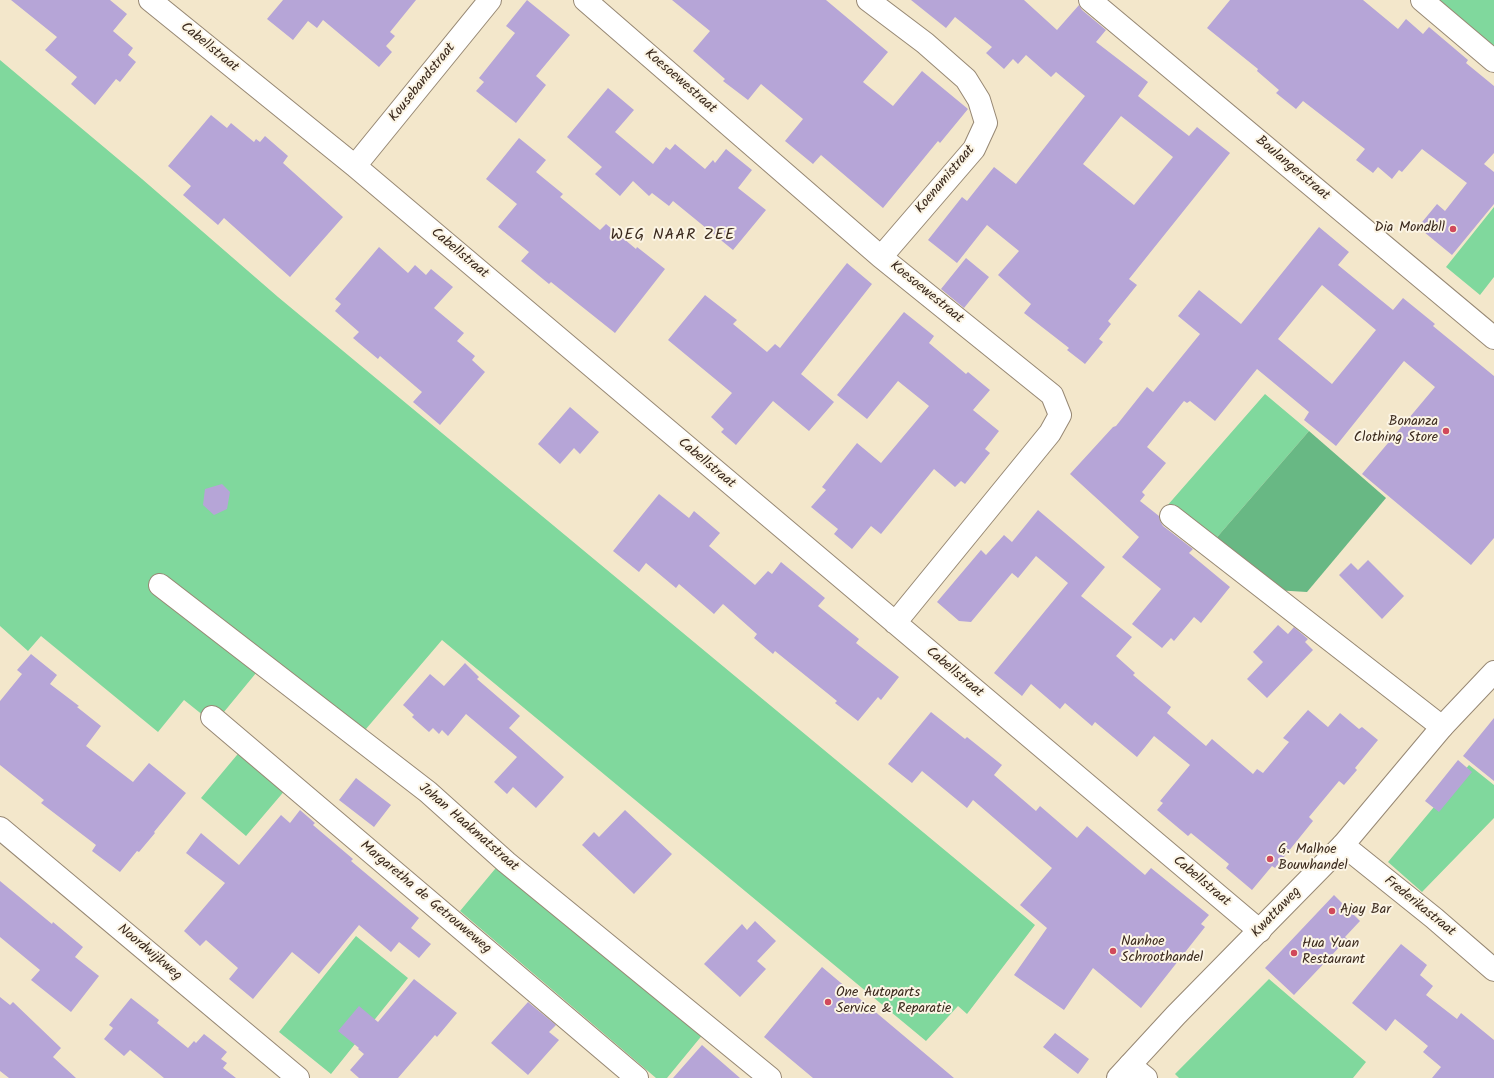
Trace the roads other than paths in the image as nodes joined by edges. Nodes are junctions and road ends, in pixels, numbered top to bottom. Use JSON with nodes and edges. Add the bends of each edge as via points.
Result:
{"nodes":[{"id":1,"x":150,"y":0,"type":"edge"},
{"id":2,"x":490,"y":0,"type":"edge"},
{"id":3,"x":585,"y":0,"type":"edge"},
{"id":4,"x":868,"y":0,"type":"edge"},
{"id":5,"x":1090,"y":0,"type":"edge"},
{"id":6,"x":1422,"y":0,"type":"edge"},
{"id":7,"x":1494,"y":61,"type":"edge"},
{"id":8,"x":355,"y":166,"type":"junction"},
{"id":9,"x":880,"y":256,"type":"junction"},
{"id":10,"x":1494,"y":338,"type":"edge"},
{"id":11,"x":1171,"y":516,"type":"dead end"},
{"id":12,"x":160,"y":584,"type":"dead end"},
{"id":13,"x":895,"y":623,"type":"junction"},
{"id":14,"x":1494,"y":672,"type":"edge"},
{"id":15,"x":212,"y":717,"type":"dead end"},
{"id":16,"x":1442,"y":727,"type":"junction"},
{"id":17,"x":0,"y":828,"type":"edge"},
{"id":18,"x":1343,"y":845,"type":"junction"},
{"id":19,"x":1260,"y":931,"type":"junction"},
{"id":20,"x":1494,"y":970,"type":"edge"},
{"id":21,"x":1131,"y":1074,"type":"edge"},
{"id":22,"x":298,"y":1078,"type":"edge"},
{"id":23,"x":637,"y":1078,"type":"edge"},
{"id":24,"x":770,"y":1078,"type":"edge"}],
"edges":[{"from":1,"to":8,"type":"street","name":"Cabellstraat"},
{"from":2,"to":8,"type":"street","name":"Kousebandstraat"},
{"from":3,"to":9,"type":"street","name":"Koesoewestraat"},
{"from":4,"to":9,"type":"street","name":"Koenamistraat","via":[[925,43],[966,79],[979,100],[986,123],[974,148]]},
{"from":5,"to":10,"type":"street","name":"Boulangerstraat"},
{"from":6,"to":7,"type":"street"},
{"from":8,"to":13,"type":"street","name":"Cabellstraat"},
{"from":9,"to":13,"type":"street","name":"Koesoewestraat","via":[[1052,395],[1060,415],[1050,434]]},
{"from":11,"to":16,"type":"street"},
{"from":12,"to":24,"type":"street","name":"Johan Haakmatstraat","via":[[428,792],[513,867]]},
{"from":13,"to":19,"type":"street","name":"Cabellstraat"},
{"from":14,"to":16,"type":"street","name":"Kwattaweg"},
{"from":15,"to":23,"type":"street","name":"Margaretha de Getrouweweg"},
{"from":16,"to":18,"type":"street","name":"Kwattaweg"},
{"from":17,"to":22,"type":"street","name":"Noordwijkweg"},
{"from":18,"to":19,"type":"street","name":"Kwattaweg"},
{"from":18,"to":20,"type":"street","name":"Frederikastraat"},
{"from":19,"to":21,"type":"street","name":"Kwattaweg","via":[[1176,1015]]}]}
